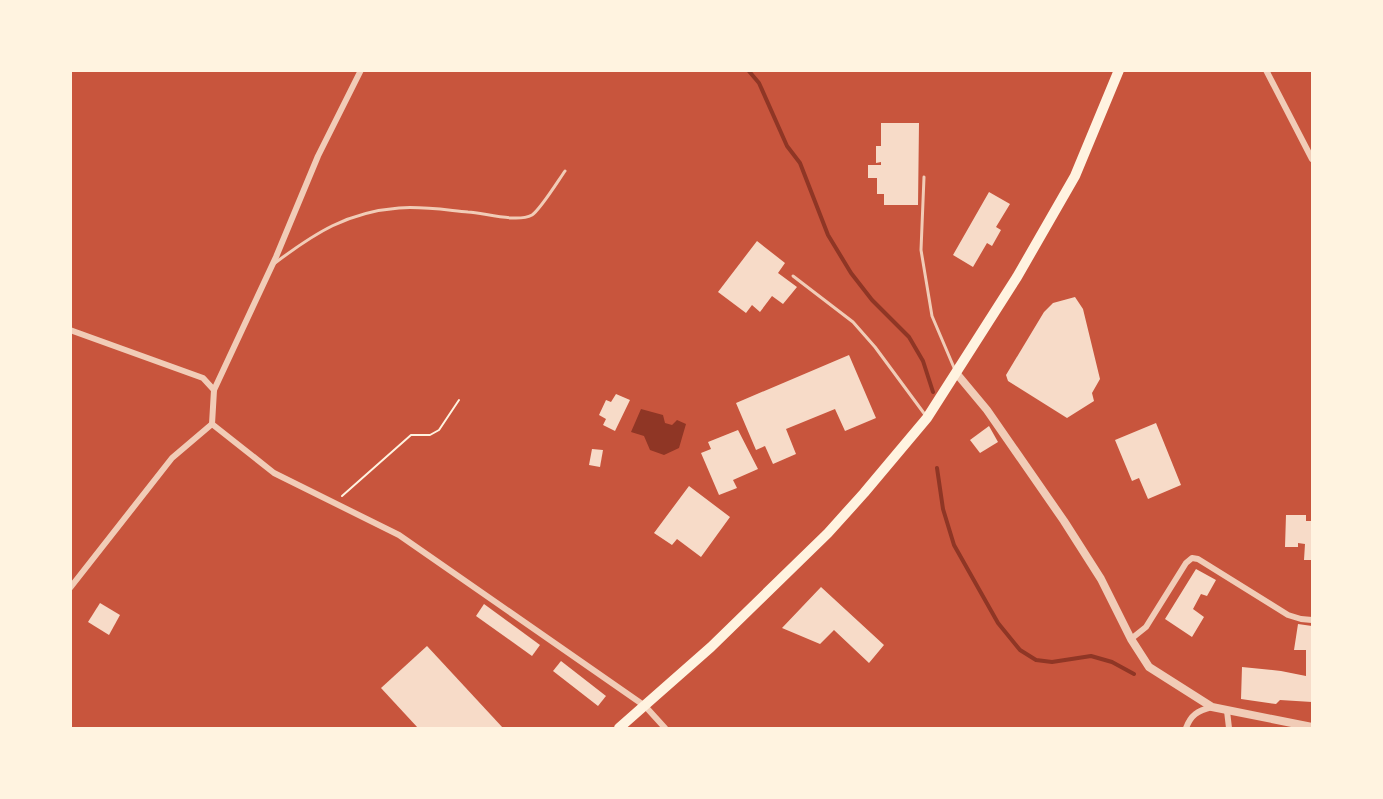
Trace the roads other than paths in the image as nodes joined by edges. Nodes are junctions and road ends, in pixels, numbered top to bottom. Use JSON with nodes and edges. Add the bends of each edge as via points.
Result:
{"nodes":[{"id":1,"x":360,"y":70,"type":"edge"},
{"id":2,"x":1119,"y":70,"type":"edge"},
{"id":3,"x":1266,"y":70,"type":"edge"},
{"id":4,"x":1312,"y":159,"type":"edge"},
{"id":5,"x":565,"y":171,"type":"dead end"},
{"id":6,"x":924,"y":177,"type":"dead end"},
{"id":7,"x":271,"y":266,"type":"junction"},
{"id":8,"x":793,"y":276,"type":"dead end"},
{"id":9,"x":70,"y":330,"type":"edge"},
{"id":10,"x":957,"y":374,"type":"junction"},
{"id":11,"x":214,"y":390,"type":"junction"},
{"id":12,"x":927,"y":418,"type":"junction"},
{"id":13,"x":212,"y":424,"type":"junction"},
{"id":14,"x":70,"y":588,"type":"edge"},
{"id":15,"x":1312,"y":620,"type":"edge"},
{"id":16,"x":1131,"y":639,"type":"junction"},
{"id":17,"x":645,"y":706,"type":"junction"},
{"id":18,"x":1212,"y":707,"type":"junction"},
{"id":19,"x":1227,"y":711,"type":"junction"},
{"id":20,"x":1312,"y":727,"type":"edge"},
{"id":21,"x":619,"y":729,"type":"edge"},
{"id":22,"x":665,"y":729,"type":"edge"},
{"id":23,"x":1186,"y":729,"type":"edge"},
{"id":24,"x":1229,"y":729,"type":"edge"}],
"edges":[{"from":1,"to":7,"type":"street"},
{"from":2,"to":10,"type":"main road","via":[[1076,176]]},
{"from":3,"to":4,"type":"street"},
{"from":5,"to":7,"type":"lane","via":[[533,214],[521,219],[401,208],[371,211],[312,236]]},
{"from":6,"to":10,"type":"lane","via":[[921,250],[932,316]]},
{"from":7,"to":11,"type":"street"},
{"from":8,"to":12,"type":"lane","via":[[853,322]]},
{"from":9,"to":11,"type":"street","via":[[203,378]]},
{"from":10,"to":12,"type":"main road"},
{"from":10,"to":16,"type":"street","via":[[987,410],[1064,521],[1101,579]]},
{"from":11,"to":13,"type":"street"},
{"from":12,"to":17,"type":"main road","via":[[828,532]]},
{"from":13,"to":14,"type":"street","via":[[172,458]]},
{"from":13,"to":17,"type":"street","via":[[273,473],[399,535]]},
{"from":15,"to":16,"type":"street","via":[[1288,615],[1191,558],[1146,627]]},
{"from":16,"to":18,"type":"street","via":[[1149,667]]},
{"from":17,"to":21,"type":"main road"},
{"from":17,"to":22,"type":"street"},
{"from":18,"to":19,"type":"street"},
{"from":18,"to":23,"type":"street","via":[[1190,717]]},
{"from":19,"to":20,"type":"street"},
{"from":19,"to":24,"type":"street"}]}
